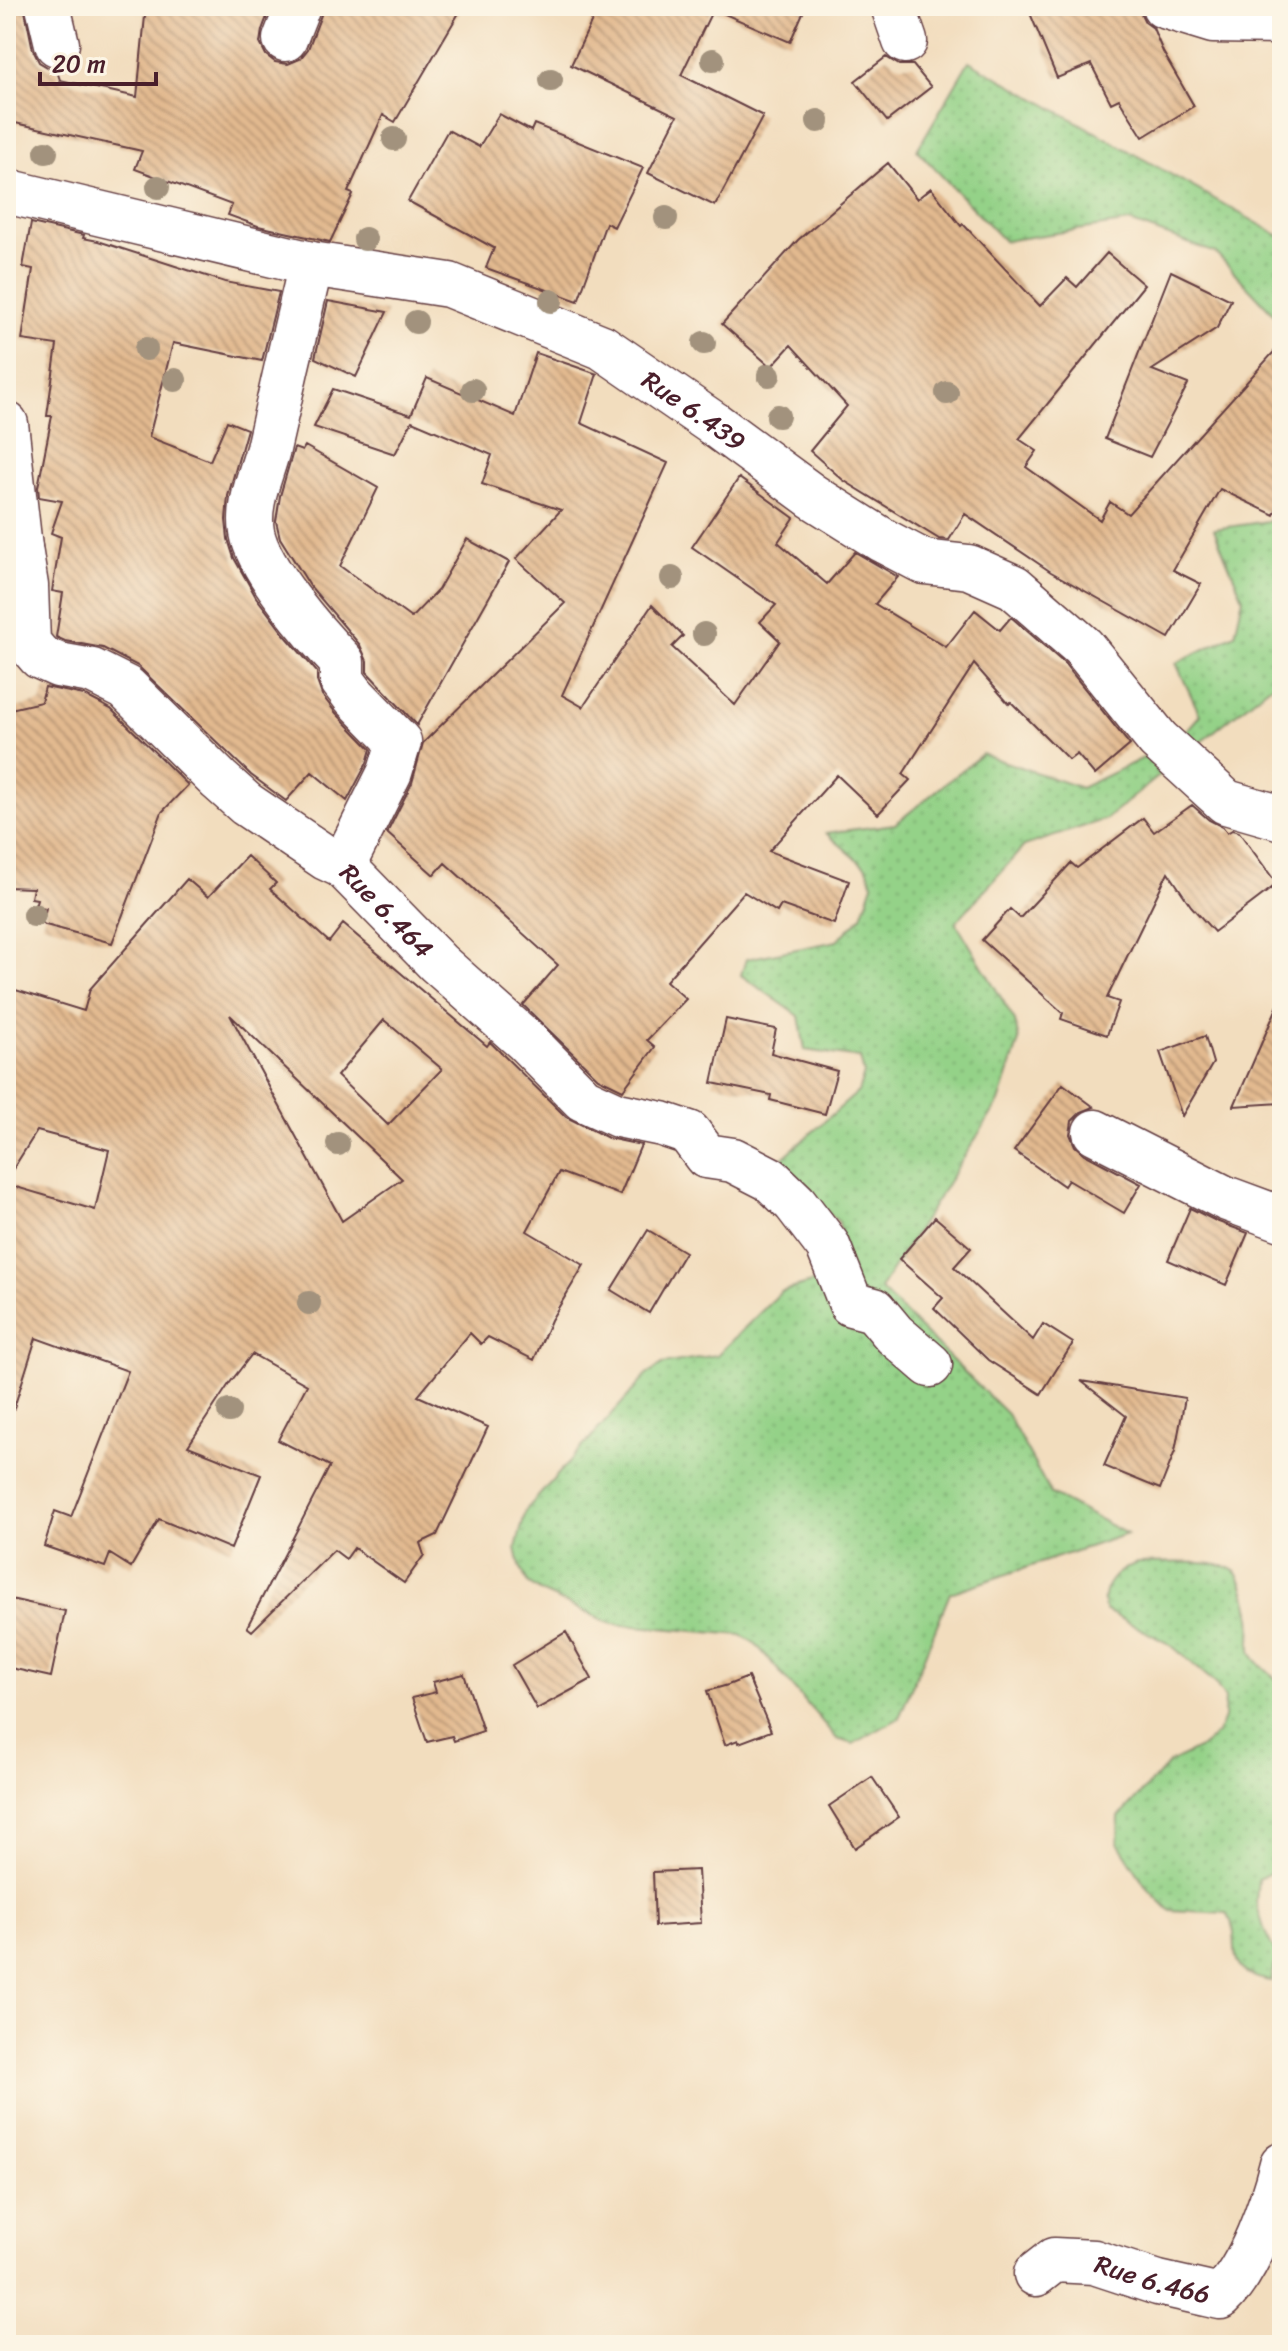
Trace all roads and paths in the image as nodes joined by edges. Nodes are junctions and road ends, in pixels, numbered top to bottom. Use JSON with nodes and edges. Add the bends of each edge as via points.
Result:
{"nodes":[{"id":1,"x":1164,"y":6,"type":"edge"},
{"id":2,"x":1282,"y":22,"type":"edge"},
{"id":3,"x":6,"y":191,"type":"edge"},
{"id":4,"x":311,"y":264,"type":"junction"},
{"id":5,"x":6,"y":424,"type":"edge"},
{"id":6,"x":13,"y":552,"type":"edge"},
{"id":7,"x":1282,"y":818,"type":"edge"},
{"id":8,"x":343,"y":866,"type":"junction"},
{"id":9,"x":1095,"y":1132,"type":"dead end"},
{"id":10,"x":1282,"y":1219,"type":"edge"},
{"id":11,"x":930,"y":1365,"type":"dead end"},
{"id":12,"x":1282,"y":2164,"type":"edge"},
{"id":13,"x":1036,"y":2274,"type":"dead end"}],
"edges":[{"from":1,"to":2,"type":"street","via":[[1213,21]]},
{"from":3,"to":4,"type":"street","name":"Rue 6.439"},
{"from":4,"to":7,"type":"street","name":"Rue 6.439","via":[[449,285],[602,347],[882,540],[924,562],[969,567],[1014,587],[1083,647],[1158,740],[1226,802]]},
{"from":4,"to":8,"type":"street","name":"Rue 6.464","via":[[251,508],[252,534],[278,583],[342,662],[342,680],[399,742],[390,772]]},
{"from":5,"to":6,"type":"street"},
{"from":6,"to":8,"type":"street","via":[[26,586],[28,643],[40,657],[92,671],[126,688],[246,804]]},
{"from":8,"to":11,"type":"street","name":"Rue 6.464","via":[[583,1099],[618,1115],[689,1133],[706,1156],[733,1160],[770,1179],[828,1246],[851,1304],[874,1310]]},
{"from":9,"to":10,"type":"street","via":[[1225,1198]]},
{"from":12,"to":13,"type":"street","name":"Rue 6.466","via":[[1264,2222],[1232,2285],[1220,2297],[1094,2262],[1054,2260]]}]}
